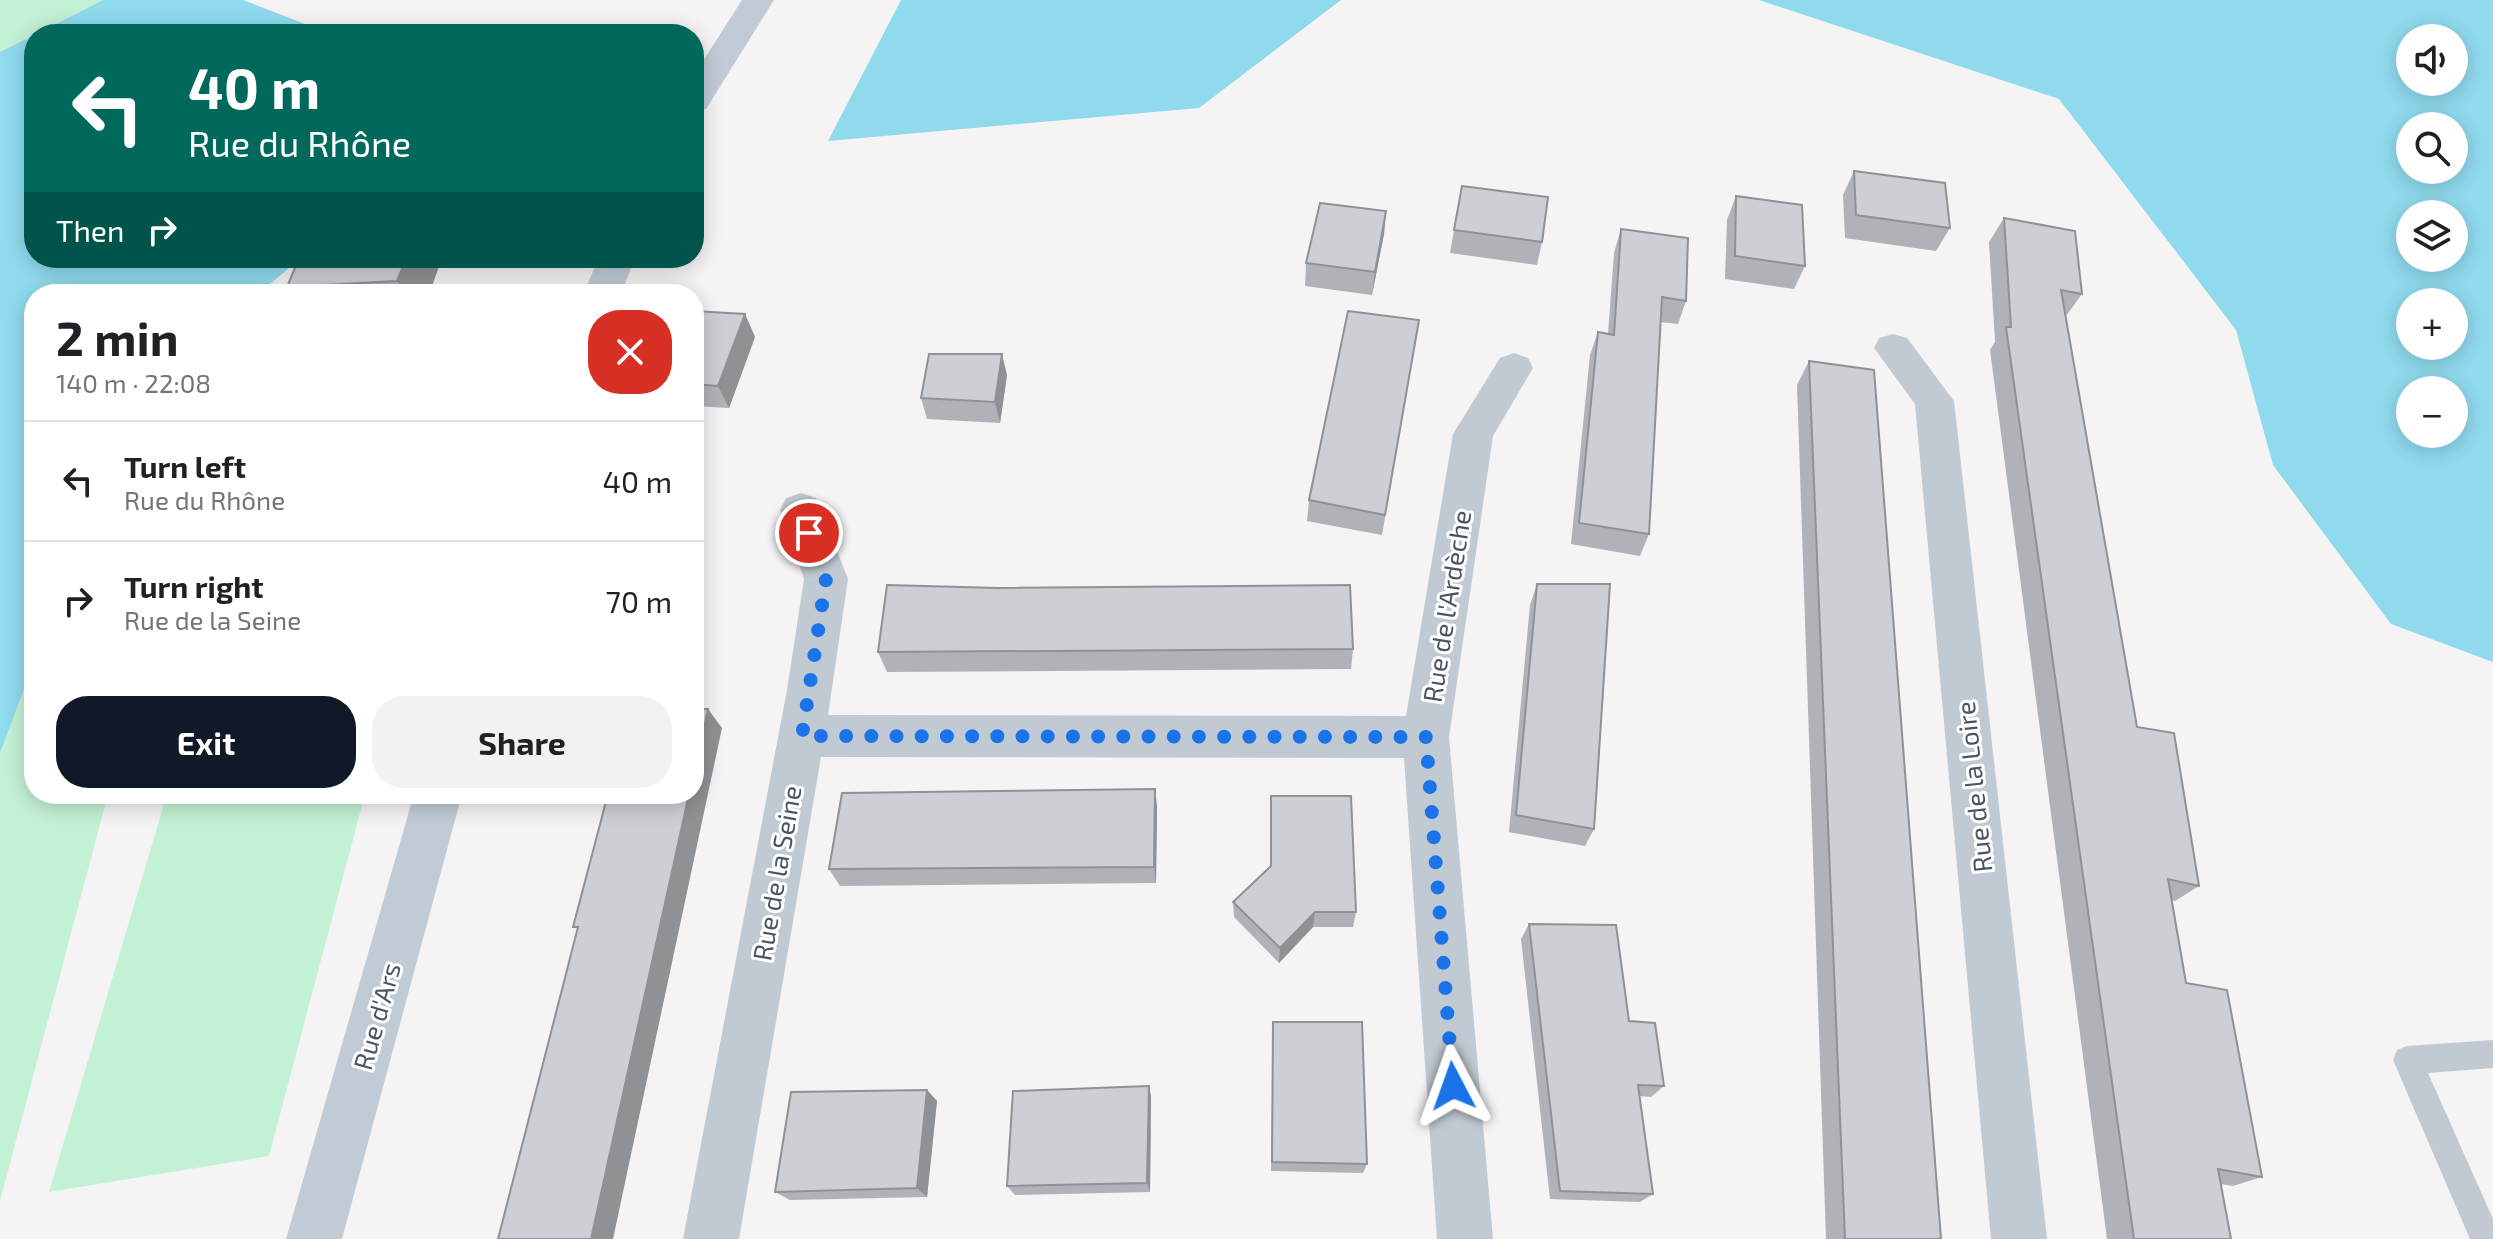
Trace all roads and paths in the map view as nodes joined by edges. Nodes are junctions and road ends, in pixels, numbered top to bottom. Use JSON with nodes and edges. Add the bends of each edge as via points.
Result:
{"nodes":[{"id":1,"x":758,"y":0,"type":"edge"},
{"id":2,"x":704,"y":85,"type":"edge"},
{"id":3,"x":1893,"y":348,"type":"dead end"},
{"id":4,"x":1514,"y":368,"type":"dead end"},
{"id":5,"x":801,"y":510,"type":"dead end"},
{"id":6,"x":802,"y":736,"type":"junction"},
{"id":7,"x":1426,"y":737,"type":"junction"},
{"id":8,"x":435,"y":804,"type":"edge"},
{"id":9,"x":2493,"y":1054,"type":"edge"},
{"id":10,"x":314,"y":1239,"type":"edge"},
{"id":11,"x":711,"y":1239,"type":"edge"},
{"id":12,"x":1465,"y":1239,"type":"edge"},
{"id":13,"x":2019,"y":1239,"type":"edge"},
{"id":14,"x":2486,"y":1239,"type":"edge"}],
"edges":[{"from":1,"to":2,"type":"main road"},
{"from":3,"to":13,"type":"street","name":"Rue de la Loire","via":[[1934,401]]},
{"from":4,"to":7,"type":"street","name":"Rue de l'Ardèche","via":[[1473,434]]},
{"from":5,"to":6,"type":"street","name":"Rue de la Seine","via":[[826,579]]},
{"from":6,"to":7,"type":"street"},
{"from":6,"to":11,"type":"street","name":"Rue de la Seine"},
{"from":7,"to":12,"type":"street","name":"Rue de l'Ardèche"},
{"from":8,"to":10,"type":"main road","name":"Rue d'Ars"},
{"from":9,"to":14,"type":"lane","via":[[2407,1060]]}]}
